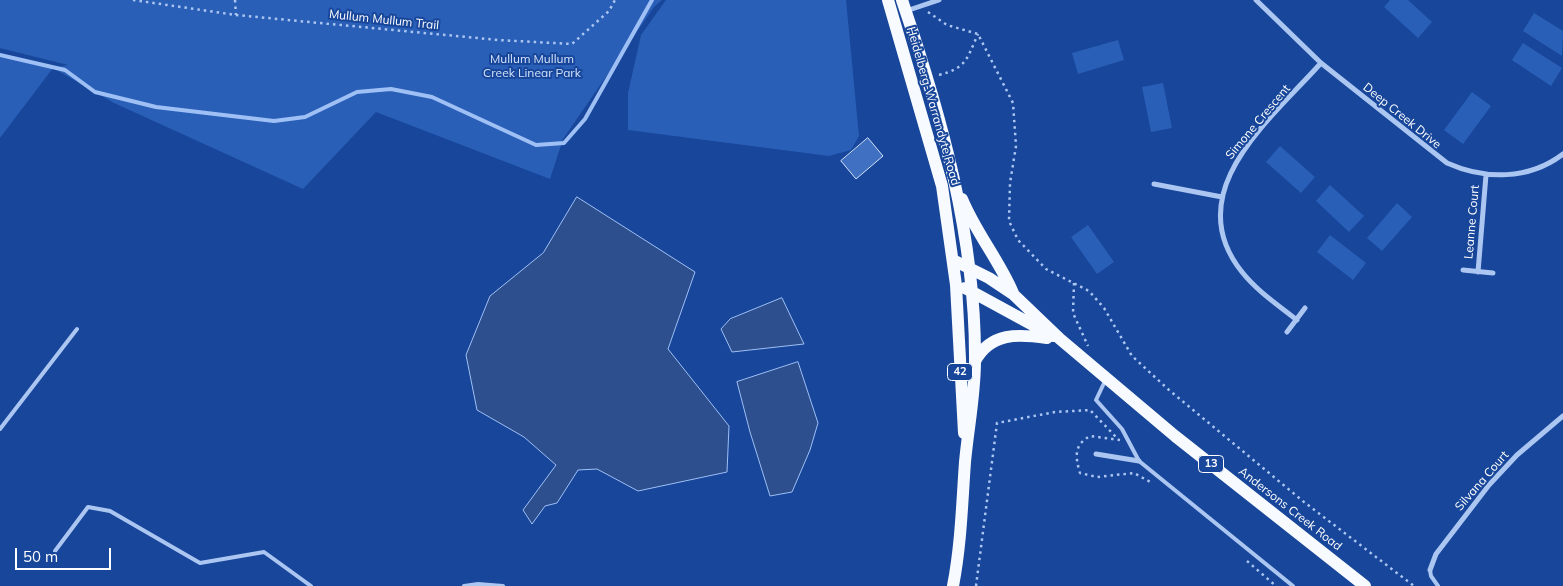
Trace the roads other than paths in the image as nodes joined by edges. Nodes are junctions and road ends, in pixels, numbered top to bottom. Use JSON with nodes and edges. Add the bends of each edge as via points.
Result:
{"nodes":[{"id":1,"x":888,"y":0,"type":"edge"},
{"id":2,"x":938,"y":0,"type":"edge"},
{"id":3,"x":1256,"y":0,"type":"edge"},
{"id":4,"x":904,"y":5,"type":"edge"},
{"id":5,"x":893,"y":15,"type":"junction"},
{"id":6,"x":1321,"y":63,"type":"junction"},
{"id":7,"x":1563,"y":154,"type":"edge"},
{"id":8,"x":1486,"y":175,"type":"junction"},
{"id":9,"x":953,"y":178,"type":"junction"},
{"id":10,"x":1154,"y":184,"type":"dead end"},
{"id":11,"x":1222,"y":197,"type":"junction"},
{"id":12,"x":953,"y":260,"type":"junction"},
{"id":13,"x":969,"y":267,"type":"junction"},
{"id":14,"x":1463,"y":270,"type":"dead end"},
{"id":15,"x":1478,"y":272,"type":"junction"},
{"id":16,"x":1493,"y":273,"type":"dead end"},
{"id":17,"x":956,"y":285,"type":"junction"},
{"id":18,"x":971,"y":290,"type":"junction"},
{"id":19,"x":1013,"y":294,"type":"junction"},
{"id":20,"x":1305,"y":308,"type":"dead end"},
{"id":21,"x":1297,"y":320,"type":"junction"},
{"id":22,"x":77,"y":329,"type":"dead end"},
{"id":23,"x":1287,"y":332,"type":"dead end"},
{"id":24,"x":1060,"y":339,"type":"junction"},
{"id":25,"x":975,"y":361,"type":"junction"},
{"id":26,"x":1107,"y":378,"type":"junction"},
{"id":27,"x":1563,"y":416,"type":"edge"},
{"id":28,"x":0,"y":429,"type":"edge"},
{"id":29,"x":1096,"y":454,"type":"dead end"},
{"id":30,"x":966,"y":460,"type":"junction"},
{"id":31,"x":1139,"y":460,"type":"junction"},
{"id":32,"x":56,"y":551,"type":"dead end"},
{"id":33,"x":1430,"y":570,"type":"joint"},
{"id":34,"x":311,"y":586,"type":"edge"},
{"id":35,"x":464,"y":586,"type":"edge"},
{"id":36,"x":503,"y":586,"type":"edge"},
{"id":37,"x":953,"y":586,"type":"edge"},
{"id":38,"x":1293,"y":586,"type":"edge"},
{"id":39,"x":1365,"y":586,"type":"edge"},
{"id":40,"x":1438,"y":586,"type":"edge"}],
"edges":[{"from":1,"to":5,"type":"main road","name":"Heidelberg-Warrandyte Road","number":"42"},
{"from":2,"to":4,"type":"street","via":[[920,6]]},
{"from":3,"to":6,"type":"street","name":"Deep Creek Drive"},
{"from":4,"to":5,"type":"street"},
{"from":4,"to":9,"type":"main road","name":"Heidelberg-Warrandyte Road","number":"42","via":[[928,77]]},
{"from":5,"to":12,"type":"main road","name":"Heidelberg-Warrandyte Road","number":"42","via":[[942,186]]},
{"from":6,"to":8,"type":"street","name":"Deep Creek Drive","via":[[1438,157],[1459,169]]},
{"from":6,"to":11,"type":"street","name":"Simone Crescent","via":[[1241,154],[1230,172]]},
{"from":7,"to":8,"type":"street","name":"Deep Creek Drive","via":[[1533,170]]},
{"from":8,"to":15,"type":"street","name":"Leanne Court"},
{"from":9,"to":13,"type":"main road","name":"Heidelberg-Warrandyte Road","number":"42"},
{"from":9,"to":19,"type":"main road","via":[[972,224],[1005,275]]},
{"from":10,"to":11,"type":"street"},
{"from":11,"to":21,"type":"street","name":"Simone Crescent","via":[[1223,230],[1236,264],[1258,288]]},
{"from":12,"to":13,"type":"main road","name":"Andersons Creek Road","number":"13"},
{"from":12,"to":17,"type":"main road","name":"Heidelberg-Warrandyte Road","number":"42"},
{"from":13,"to":18,"type":"main road","name":"Heidelberg-Warrandyte Road","number":"42"},
{"from":13,"to":19,"type":"main road","name":"Andersons Creek Road","number":"13"},
{"from":14,"to":15,"type":"street","name":"Leanne Court"},
{"from":15,"to":16,"type":"street","name":"Leanne Court"},
{"from":17,"to":18,"type":"main road","name":"Andersons Creek Road","number":"13"},
{"from":17,"to":30,"type":"main road","name":"Heidelberg-Warrandyte Road","number":"42"},
{"from":18,"to":24,"type":"main road","name":"Andersons Creek Road","number":"13","via":[[1027,324]]},
{"from":18,"to":25,"type":"main road","name":"Heidelberg-Warrandyte Road","number":"42"},
{"from":19,"to":24,"type":"main road","name":"Andersons Creek Road","number":"13"},
{"from":20,"to":21,"type":"street"},
{"from":21,"to":23,"type":"street"},
{"from":22,"to":28,"type":"lane"},
{"from":24,"to":25,"type":"main road","via":[[1017,334],[982,349]]},
{"from":24,"to":26,"type":"main road","name":"Andersons Creek Road","number":"13"},
{"from":25,"to":30,"type":"main road","name":"Heidelberg-Warrandyte Road","number":"42"},
{"from":26,"to":31,"type":"lane","via":[[1096,400],[1122,429]]},
{"from":26,"to":39,"type":"main road","name":"Andersons Creek Road","number":"13"},
{"from":27,"to":33,"type":"street","name":"Silvana Court","via":[[1489,484],[1436,554]]},
{"from":29,"to":31,"type":"street"},
{"from":30,"to":37,"type":"main road","name":"Heidelberg-Warrandyte Road","number":"42","via":[[960,546]]},
{"from":31,"to":38,"type":"lane"},
{"from":32,"to":34,"type":"lane","via":[[88,507],[110,511],[200,563],[264,552]]},
{"from":33,"to":40,"type":"lane"},
{"from":35,"to":36,"type":"lane"}]}
